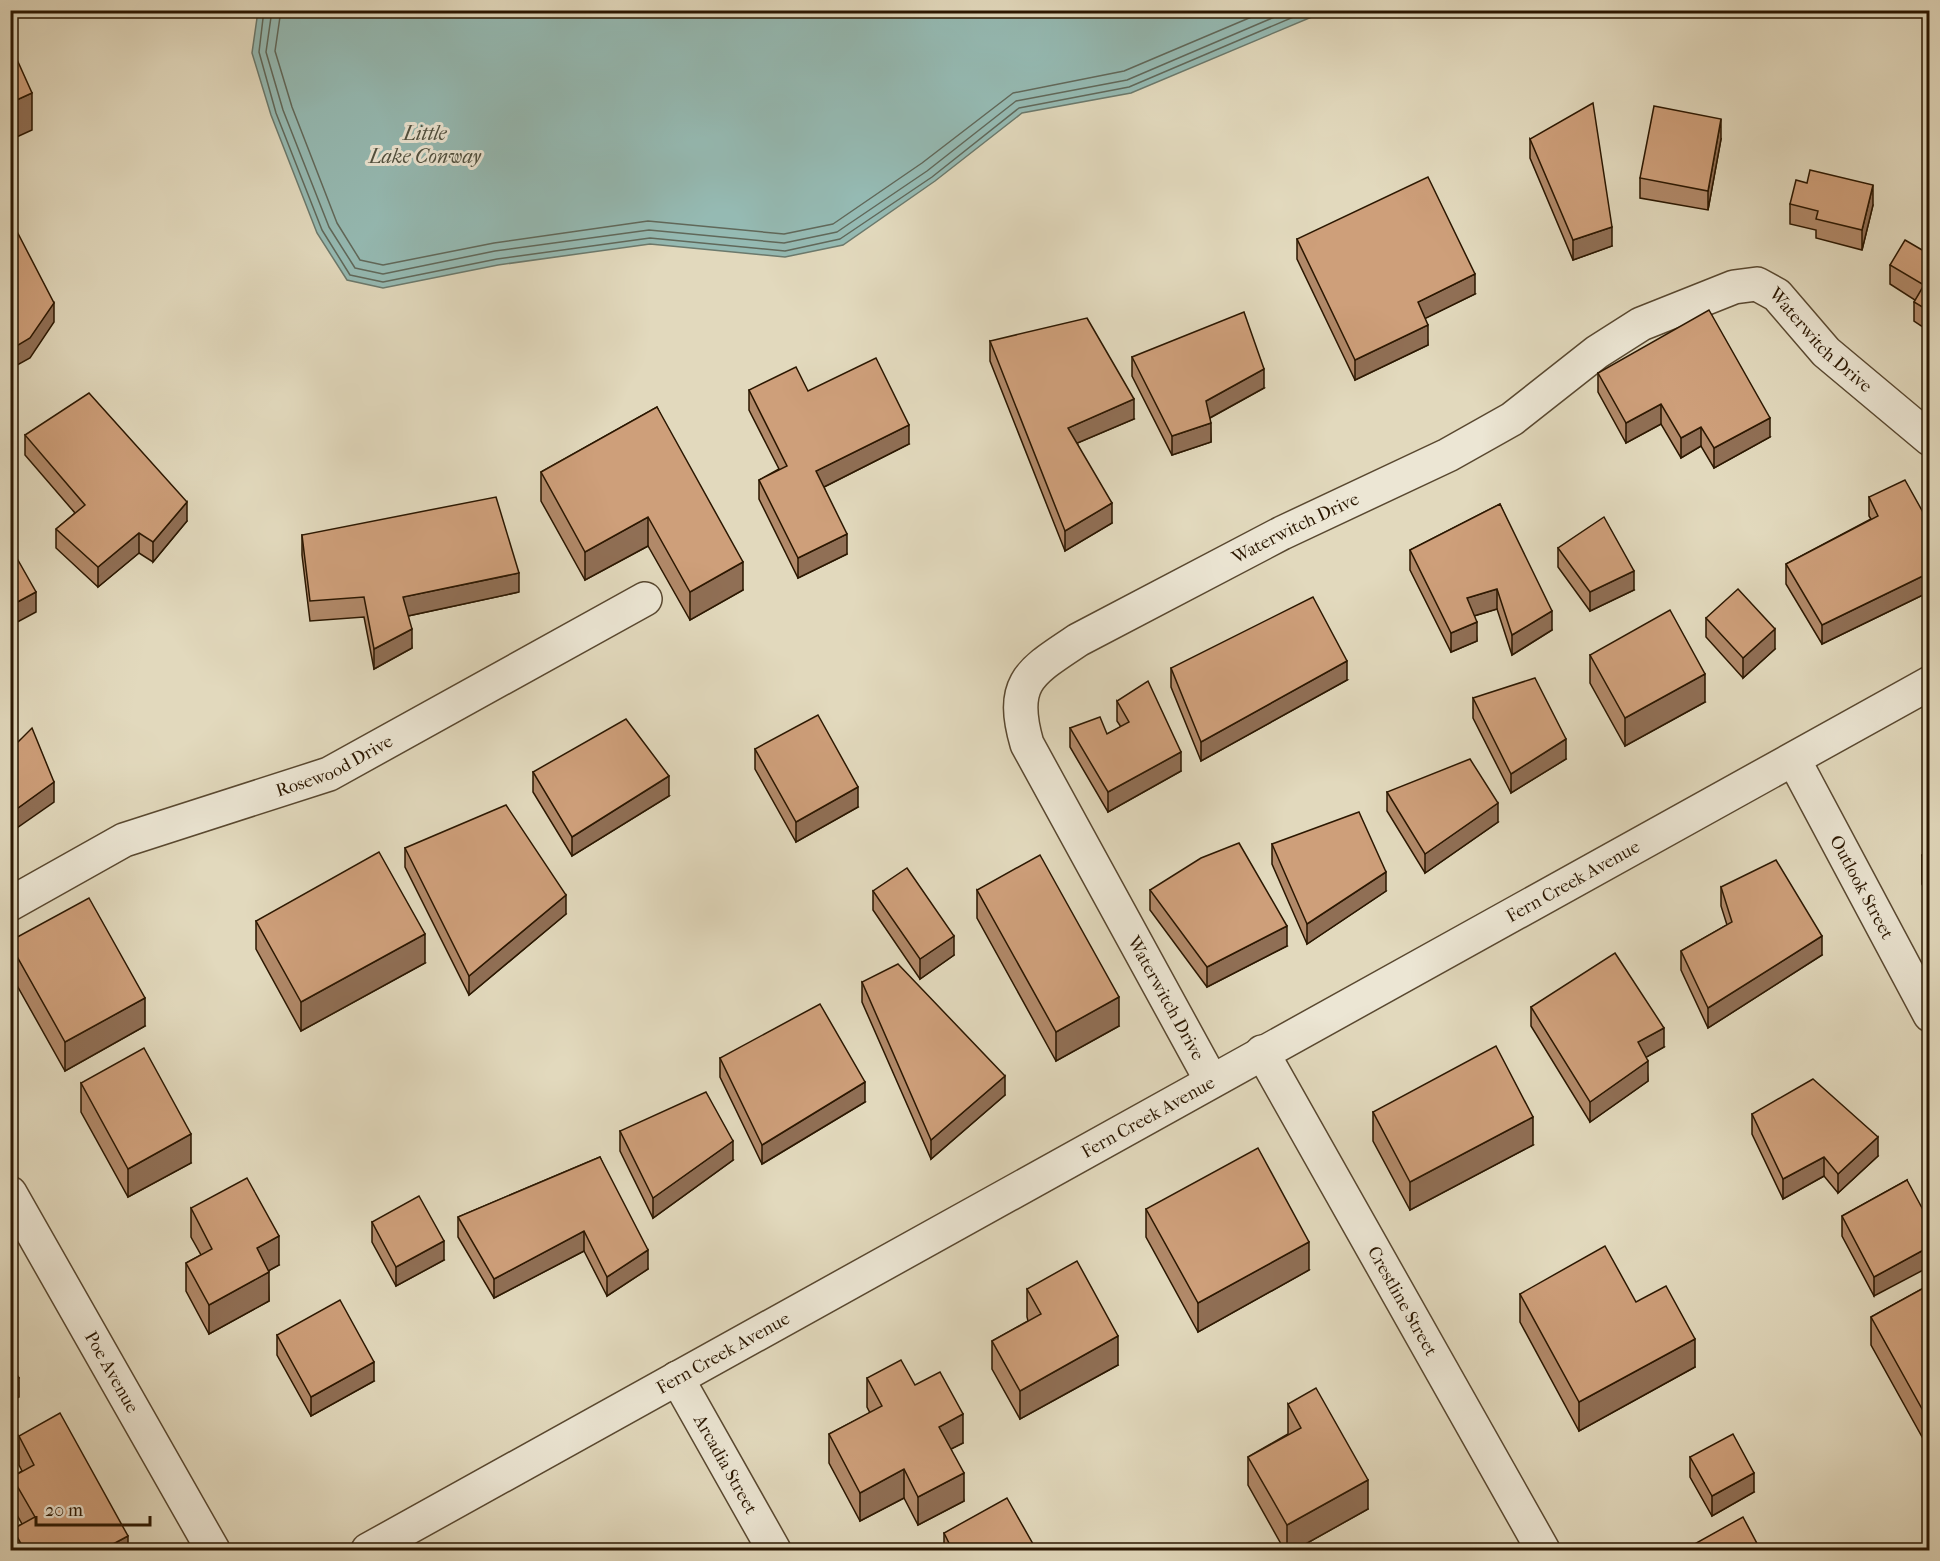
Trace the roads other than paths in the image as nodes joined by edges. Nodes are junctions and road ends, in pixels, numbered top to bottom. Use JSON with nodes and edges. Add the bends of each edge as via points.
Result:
{"nodes":[{"id":1,"x":1929,"y":439,"type":"edge"},
{"id":2,"x":645,"y":599,"type":"dead end"},
{"id":3,"x":1929,"y":683,"type":"edge"},
{"id":4,"x":1794,"y":760,"type":"junction"},
{"id":5,"x":10,"y":904,"type":"edge"},
{"id":6,"x":1929,"y":1015,"type":"edge"},
{"id":7,"x":1262,"y":1052,"type":"junction"},
{"id":8,"x":1211,"y":1080,"type":"junction"},
{"id":9,"x":10,"y":1193,"type":"edge"},
{"id":10,"x":677,"y":1378,"type":"junction"},
{"id":11,"x":213,"y":1551,"type":"edge"},
{"id":12,"x":368,"y":1551,"type":"edge"},
{"id":13,"x":774,"y":1551,"type":"edge"},
{"id":14,"x":1543,"y":1551,"type":"edge"}],
"edges":[{"from":1,"to":8,"type":"street","name":"Waterwitch Drive","via":[[1826,352],[1777,295],[1757,284],[1734,287],[1641,324],[1597,352],[1512,419],[1448,455],[1282,533],[1078,640],[1046,661],[1023,684],[1018,716],[1027,744]]},
{"from":2,"to":5,"type":"street","name":"Rosewood Drive","via":[[329,774],[124,840]]},
{"from":3,"to":4,"type":"street","name":"Fern Creek Avenue"},
{"from":4,"to":6,"type":"street","name":"Outlook Street"},
{"from":4,"to":7,"type":"street","name":"Fern Creek Avenue"},
{"from":7,"to":8,"type":"street","name":"Fern Creek Avenue"},
{"from":7,"to":14,"type":"street","name":"Crestline Street"},
{"from":8,"to":10,"type":"street","name":"Fern Creek Avenue"},
{"from":9,"to":11,"type":"street","name":"Poe Avenue"},
{"from":10,"to":12,"type":"street","name":"Fern Creek Avenue"},
{"from":10,"to":13,"type":"street","name":"Arcadia Street"}]}
